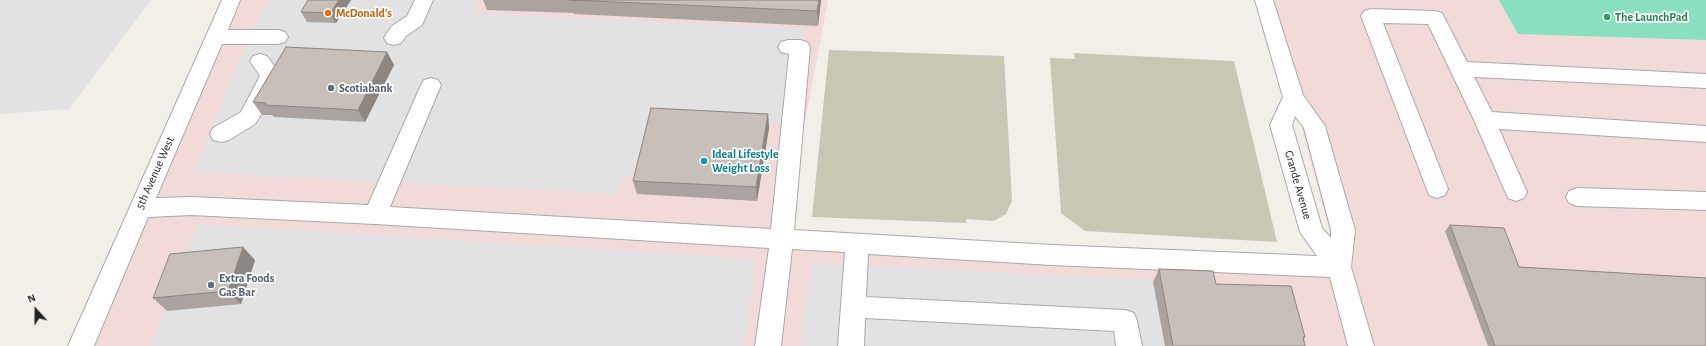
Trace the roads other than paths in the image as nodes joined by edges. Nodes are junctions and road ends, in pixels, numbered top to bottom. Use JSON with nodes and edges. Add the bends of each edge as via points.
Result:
{"nodes":[{"id":1,"x":231,"y":0,"type":"edge"},
{"id":2,"x":409,"y":0,"type":"edge"},
{"id":3,"x":424,"y":0,"type":"edge"},
{"id":4,"x":1264,"y":0,"type":"edge"},
{"id":5,"x":215,"y":37,"type":"junction"},
{"id":6,"x":278,"y":37,"type":"dead end"},
{"id":7,"x":788,"y":46,"type":"dead end"},
{"id":8,"x":260,"y":61,"type":"dead end"},
{"id":9,"x":1460,"y":69,"type":"junction"},
{"id":10,"x":1706,"y":81,"type":"edge"},
{"id":11,"x":431,"y":85,"type":"dead end"},
{"id":12,"x":1293,"y":98,"type":"junction"},
{"id":13,"x":1485,"y":120,"type":"junction"},
{"id":14,"x":220,"y":134,"type":"dead end"},
{"id":15,"x":1706,"y":134,"type":"edge"},
{"id":16,"x":1437,"y":189,"type":"dead end"},
{"id":17,"x":1516,"y":192,"type":"dead end"},
{"id":18,"x":1577,"y":197,"type":"dead end"},
{"id":19,"x":1706,"y":201,"type":"edge"},
{"id":20,"x":140,"y":208,"type":"junction"},
{"id":21,"x":375,"y":214,"type":"junction"},
{"id":22,"x":782,"y":239,"type":"junction"},
{"id":23,"x":857,"y":244,"type":"junction"},
{"id":24,"x":1339,"y":267,"type":"junction"},
{"id":25,"x":853,"y":307,"type":"junction"},
{"id":26,"x":81,"y":346,"type":"edge"},
{"id":27,"x":768,"y":346,"type":"edge"},
{"id":28,"x":851,"y":346,"type":"edge"},
{"id":29,"x":1129,"y":346,"type":"edge"},
{"id":30,"x":1361,"y":346,"type":"edge"}],
"edges":[{"from":1,"to":5,"type":"street","name":"5th Avenue West"},
{"from":2,"to":3,"type":"street","via":[[399,20],[396,34],[415,20]]},
{"from":4,"to":12,"type":"street","name":"Grande Avenue"},
{"from":5,"to":6,"type":"street"},
{"from":5,"to":20,"type":"street","name":"5th Avenue West"},
{"from":7,"to":22,"type":"street","via":[[800,47]]},
{"from":8,"to":14,"type":"street","via":[[271,75],[248,118]]},
{"from":9,"to":10,"type":"street"},
{"from":9,"to":13,"type":"street"},
{"from":9,"to":16,"type":"street","via":[[1435,18],[1370,16]]},
{"from":11,"to":21,"type":"street"},
{"from":12,"to":24,"type":"street","name":"Grande Avenue","via":[[1314,126],[1343,230]]},
{"from":12,"to":24,"type":"street","name":"Grande Avenue","via":[[1282,125],[1312,232]]},
{"from":13,"to":15,"type":"street"},
{"from":13,"to":17,"type":"street"},
{"from":18,"to":19,"type":"street"},
{"from":20,"to":21,"type":"street","via":[[191,206]]},
{"from":20,"to":26,"type":"street","name":"5th Avenue West"},
{"from":21,"to":22,"type":"street"},
{"from":22,"to":23,"type":"street"},
{"from":22,"to":27,"type":"street"},
{"from":23,"to":24,"type":"street","via":[[1052,256]]},
{"from":23,"to":25,"type":"street"},
{"from":24,"to":30,"type":"street","name":"Grande Avenue"},
{"from":25,"to":28,"type":"street"},
{"from":25,"to":29,"type":"street","via":[[1125,321]]}]}
